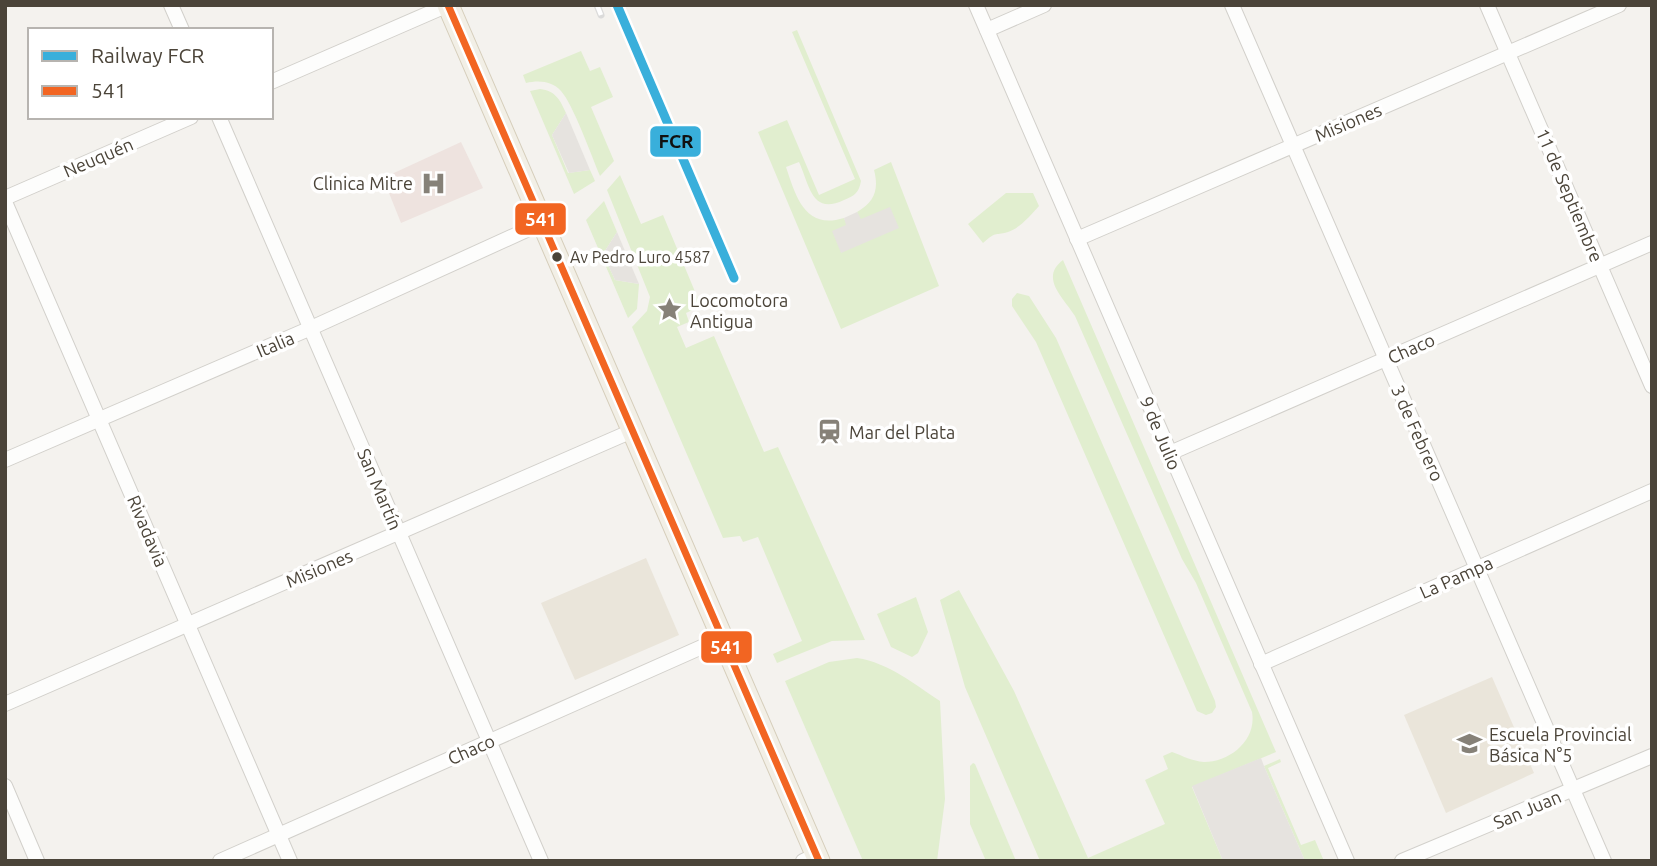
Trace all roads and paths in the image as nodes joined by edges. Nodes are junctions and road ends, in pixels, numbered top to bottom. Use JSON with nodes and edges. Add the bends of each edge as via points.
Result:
{"nodes":[{"id":1,"x":171,"y":5,"type":"edge"},
{"id":2,"x":448,"y":5,"type":"edge"},
{"id":3,"x":976,"y":5,"type":"edge"},
{"id":4,"x":1044,"y":5,"type":"edge"},
{"id":5,"x":1232,"y":5,"type":"edge"},
{"id":6,"x":1488,"y":5,"type":"edge"},
{"id":7,"x":1619,"y":5,"type":"edge"},
{"id":8,"x":181,"y":28,"type":"edge"},
{"id":9,"x":987,"y":30,"type":"junction"},
{"id":10,"x":1508,"y":53,"type":"junction"},
{"id":11,"x":273,"y":81,"type":"edge"},
{"id":12,"x":187,"y":119,"type":"edge"},
{"id":13,"x":220,"y":119,"type":"edge"},
{"id":14,"x":1293,"y":146,"type":"junction"},
{"id":15,"x":5,"y":200,"type":"edge"},
{"id":16,"x":542,"y":223,"type":"junction"},
{"id":17,"x":1077,"y":239,"type":"junction"},
{"id":18,"x":1652,"y":243,"type":"edge"},
{"id":19,"x":1600,"y":265,"type":"junction"},
{"id":20,"x":311,"y":328,"type":"junction"},
{"id":21,"x":1385,"y":359,"type":"junction"},
{"id":22,"x":1652,"y":386,"type":"edge"},
{"id":23,"x":100,"y":419,"type":"junction"},
{"id":24,"x":632,"y":431,"type":"junction"},
{"id":25,"x":1170,"y":453,"type":"junction"},
{"id":26,"x":5,"y":460,"type":"edge"},
{"id":27,"x":1652,"y":491,"type":"edge"},
{"id":28,"x":400,"y":533,"type":"junction"},
{"id":29,"x":1476,"y":568,"type":"junction"},
{"id":30,"x":188,"y":625,"type":"junction"},
{"id":31,"x":722,"y":638,"type":"junction"},
{"id":32,"x":1261,"y":664,"type":"junction"},
{"id":33,"x":5,"y":704,"type":"edge"},
{"id":34,"x":489,"y":741,"type":"junction"},
{"id":35,"x":1652,"y":756,"type":"edge"},
{"id":36,"x":5,"y":786,"type":"edge"},
{"id":37,"x":1573,"y":789,"type":"junction"},
{"id":38,"x":279,"y":835,"type":"junction"},
{"id":39,"x":812,"y":859,"type":"edge"},
{"id":40,"x":37,"y":861,"type":"edge"},
{"id":41,"x":220,"y":861,"type":"edge"},
{"id":42,"x":290,"y":861,"type":"edge"},
{"id":43,"x":541,"y":861,"type":"edge"},
{"id":44,"x":1347,"y":861,"type":"edge"},
{"id":45,"x":1402,"y":861,"type":"edge"},
{"id":46,"x":1604,"y":861,"type":"edge"}],
"edges":[{"from":1,"to":8,"type":"street"},
{"from":2,"to":11,"type":"street"},
{"from":2,"to":16,"type":"main road"},
{"from":3,"to":9,"type":"street","name":"9 de Julio"},
{"from":4,"to":9,"type":"street"},
{"from":5,"to":14,"type":"street","name":"3 de Febrero"},
{"from":6,"to":10,"type":"street","name":"11 de Septiembre"},
{"from":7,"to":10,"type":"street","name":"Misiones"},
{"from":9,"to":17,"type":"street","name":"9 de Julio"},
{"from":10,"to":14,"type":"street","name":"Misiones"},
{"from":10,"to":19,"type":"street","name":"11 de Septiembre"},
{"from":12,"to":15,"type":"street","name":"Neuquén"},
{"from":13,"to":20,"type":"street","name":"San Martín"},
{"from":14,"to":17,"type":"street","name":"Misiones"},
{"from":14,"to":21,"type":"street","name":"3 de Febrero"},
{"from":15,"to":23,"type":"street","name":"Rivadavia"},
{"from":16,"to":20,"type":"street","name":"Italia"},
{"from":16,"to":24,"type":"main road"},
{"from":17,"to":25,"type":"street","name":"9 de Julio"},
{"from":18,"to":19,"type":"street","name":"Chaco"},
{"from":19,"to":21,"type":"street","name":"Chaco"},
{"from":19,"to":22,"type":"street","name":"11 de Septiembre"},
{"from":20,"to":23,"type":"street","name":"Italia"},
{"from":20,"to":28,"type":"street","name":"San Martín"},
{"from":21,"to":25,"type":"street","name":"Chaco"},
{"from":21,"to":29,"type":"street","name":"3 de Febrero"},
{"from":23,"to":26,"type":"street","name":"Italia"},
{"from":23,"to":30,"type":"street","name":"Rivadavia"},
{"from":24,"to":28,"type":"street","name":"Misiones"},
{"from":24,"to":31,"type":"main road"},
{"from":25,"to":32,"type":"street","name":"9 de Julio"},
{"from":27,"to":29,"type":"street","name":"La Pampa"},
{"from":28,"to":30,"type":"street","name":"Misiones"},
{"from":28,"to":34,"type":"street","name":"San Martín"},
{"from":29,"to":32,"type":"street","name":"La Pampa"},
{"from":29,"to":37,"type":"street","name":"3 de Febrero"},
{"from":30,"to":33,"type":"street","name":"Misiones"},
{"from":30,"to":38,"type":"street","name":"Rivadavia"},
{"from":31,"to":34,"type":"street","name":"Chaco"},
{"from":31,"to":39,"type":"main road"},
{"from":32,"to":44,"type":"street","name":"9 de Julio"},
{"from":34,"to":38,"type":"street","name":"Chaco"},
{"from":34,"to":43,"type":"street","name":"San Martín"},
{"from":35,"to":37,"type":"street","name":"San Juan"},
{"from":36,"to":40,"type":"street"},
{"from":37,"to":45,"type":"street","name":"San Juan"},
{"from":37,"to":46,"type":"street","name":"3 de Febrero"},
{"from":38,"to":41,"type":"street","name":"Chaco"},
{"from":38,"to":42,"type":"street","name":"Rivadavia"}]}
